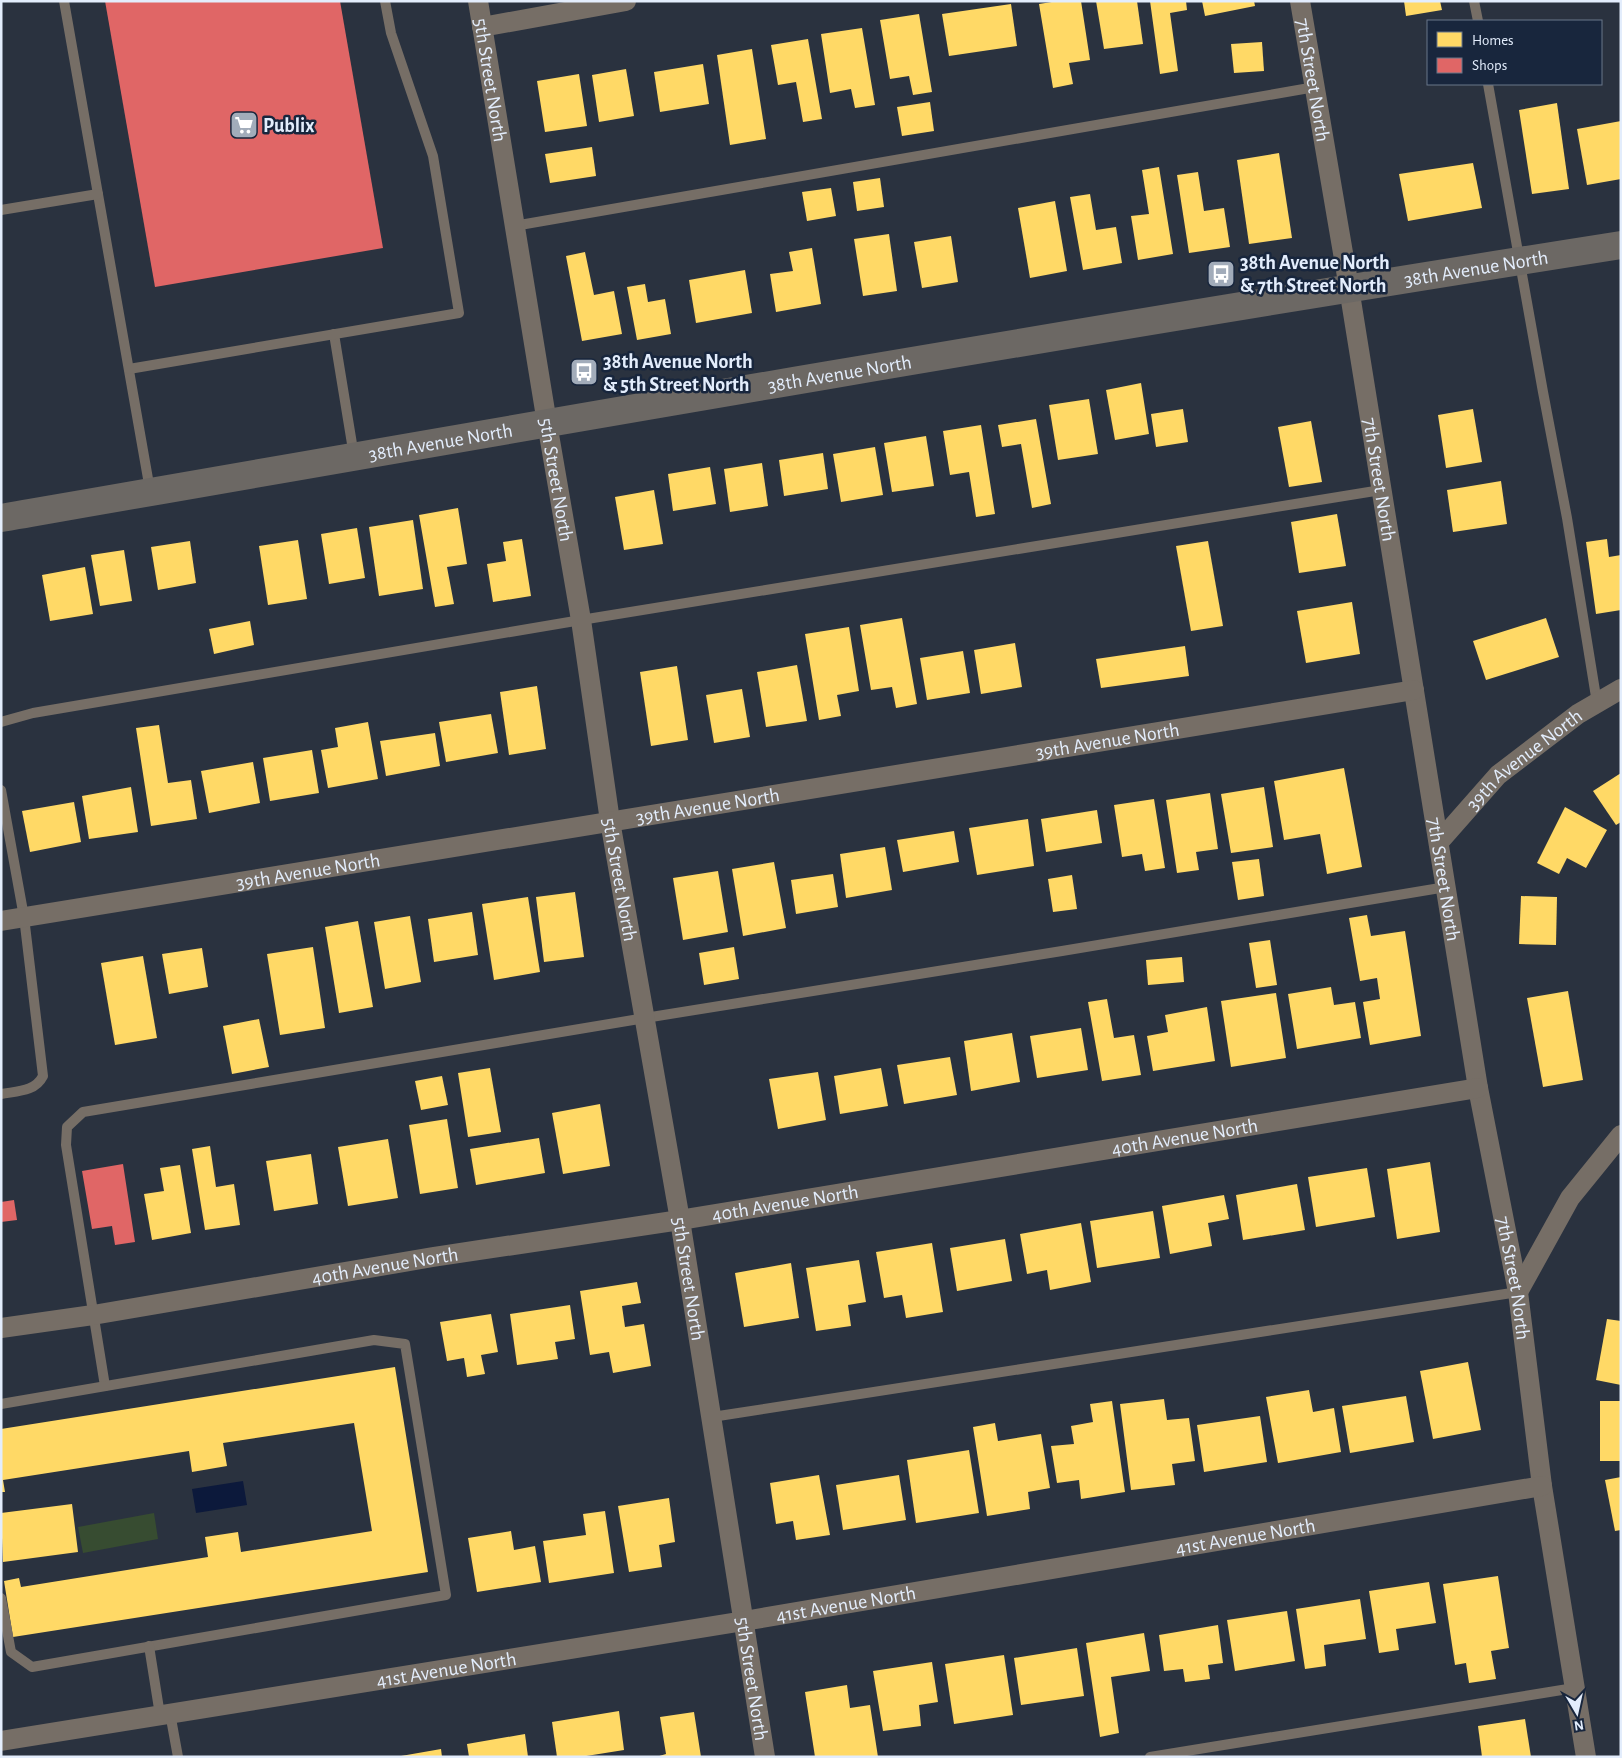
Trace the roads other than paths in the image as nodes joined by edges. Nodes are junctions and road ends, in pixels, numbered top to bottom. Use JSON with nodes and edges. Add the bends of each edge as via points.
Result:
{"nodes":[{"id":1,"x":64,"y":1,"type":"edge"},
{"id":2,"x":385,"y":1,"type":"edge"},
{"id":3,"x":478,"y":1,"type":"edge"},
{"id":4,"x":626,"y":1,"type":"edge"},
{"id":5,"x":1300,"y":1,"type":"edge"},
{"id":6,"x":1474,"y":1,"type":"edge"},
{"id":7,"x":1478,"y":20,"type":"edge"},
{"id":8,"x":482,"y":26,"type":"junction"},
{"id":9,"x":1488,"y":85,"type":"edge"},
{"id":10,"x":1315,"y":87,"type":"junction"},
{"id":11,"x":98,"y":194,"type":"junction"},
{"id":12,"x":1,"y":210,"type":"edge"},
{"id":13,"x":514,"y":226,"type":"junction"},
{"id":14,"x":1621,"y":245,"type":"edge"},
{"id":15,"x":1519,"y":261,"type":"junction"},
{"id":16,"x":1349,"y":288,"type":"junction"},
{"id":17,"x":334,"y":334,"type":"junction"},
{"id":18,"x":129,"y":369,"type":"junction"},
{"id":19,"x":546,"y":423,"type":"junction"},
{"id":20,"x":354,"y":457,"type":"junction"},
{"id":21,"x":1382,"y":490,"type":"junction"},
{"id":22,"x":151,"y":492,"type":"junction"},
{"id":23,"x":1,"y":518,"type":"edge"},
{"id":24,"x":581,"y":620,"type":"junction"},
{"id":25,"x":1621,"y":689,"type":"edge"},
{"id":26,"x":1414,"y":690,"type":"junction"},
{"id":27,"x":1597,"y":703,"type":"junction"},
{"id":28,"x":1,"y":722,"type":"edge"},
{"id":29,"x":1,"y":790,"type":"edge"},
{"id":30,"x":610,"y":821,"type":"junction"},
{"id":31,"x":1438,"y":842,"type":"junction"},
{"id":32,"x":1446,"y":888,"type":"junction"},
{"id":33,"x":24,"y":917,"type":"junction"},
{"id":34,"x":1,"y":921,"type":"edge"},
{"id":35,"x":645,"y":1018,"type":"junction"},
{"id":36,"x":1478,"y":1088,"type":"junction"},
{"id":37,"x":1,"y":1094,"type":"edge"},
{"id":38,"x":1621,"y":1135,"type":"edge"},
{"id":39,"x":680,"y":1220,"type":"junction"},
{"id":40,"x":1518,"y":1292,"type":"junction"},
{"id":41,"x":92,"y":1315,"type":"junction"},
{"id":42,"x":1,"y":1328,"type":"edge"},
{"id":43,"x":105,"y":1386,"type":"junction"},
{"id":44,"x":1,"y":1404,"type":"edge"},
{"id":45,"x":712,"y":1417,"type":"junction"},
{"id":46,"x":1542,"y":1486,"type":"junction"},
{"id":47,"x":1,"y":1598,"type":"edge"},
{"id":48,"x":744,"y":1621,"type":"junction"},
{"id":49,"x":149,"y":1646,"type":"junction"},
{"id":50,"x":6,"y":1653,"type":"edge"},
{"id":51,"x":1574,"y":1688,"type":"junction"},
{"id":52,"x":165,"y":1714,"type":"junction"},
{"id":53,"x":1,"y":1741,"type":"edge"},
{"id":54,"x":178,"y":1757,"type":"edge"},
{"id":55,"x":765,"y":1757,"type":"edge"},
{"id":56,"x":1150,"y":1757,"type":"edge"},
{"id":57,"x":1586,"y":1757,"type":"edge"}],
"edges":[{"from":1,"to":11,"type":"lane"},
{"from":2,"to":17,"type":"lane","via":[[391,33],[433,156],[459,313]]},
{"from":3,"to":8,"type":"street","name":"5th Street North"},
{"from":4,"to":8,"type":"street"},
{"from":5,"to":10,"type":"street","name":"7th Street North"},
{"from":6,"to":7,"type":"lane"},
{"from":8,"to":13,"type":"street","name":"5th Street North"},
{"from":9,"to":15,"type":"lane"},
{"from":10,"to":13,"type":"lane"},
{"from":10,"to":16,"type":"street","name":"7th Street North"},
{"from":11,"to":12,"type":"lane"},
{"from":11,"to":18,"type":"lane"},
{"from":13,"to":19,"type":"street","name":"5th Street North"},
{"from":14,"to":15,"type":"main road","name":"38th Avenue North"},
{"from":15,"to":16,"type":"main road","name":"38th Avenue North"},
{"from":15,"to":27,"type":"lane","via":[[1567,518]]},
{"from":16,"to":19,"type":"main road","name":"38th Avenue North"},
{"from":16,"to":21,"type":"street","name":"7th Street North"},
{"from":17,"to":18,"type":"lane"},
{"from":17,"to":20,"type":"lane"},
{"from":18,"to":22,"type":"lane"},
{"from":19,"to":20,"type":"main road","name":"38th Avenue North"},
{"from":19,"to":24,"type":"street","name":"5th Street North"},
{"from":20,"to":22,"type":"main road","name":"38th Avenue North"},
{"from":21,"to":24,"type":"lane"},
{"from":21,"to":26,"type":"street","name":"7th Street North"},
{"from":22,"to":23,"type":"main road","name":"38th Avenue North"},
{"from":24,"to":28,"type":"lane","via":[[33,713]]},
{"from":24,"to":30,"type":"street","name":"5th Street North"},
{"from":25,"to":27,"type":"street","name":"39th Avenue North"},
{"from":26,"to":30,"type":"street","name":"39th Avenue North"},
{"from":26,"to":31,"type":"street","name":"7th Street North"},
{"from":27,"to":31,"type":"street","name":"39th Avenue North","via":[[1498,775]]},
{"from":29,"to":33,"type":"lane"},
{"from":30,"to":33,"type":"street","name":"39th Avenue North"},
{"from":30,"to":35,"type":"street","name":"5th Street North"},
{"from":31,"to":32,"type":"street","name":"7th Street North"},
{"from":32,"to":35,"type":"lane"},
{"from":32,"to":36,"type":"street","name":"7th Street North"},
{"from":33,"to":34,"type":"street","name":"39th Avenue North"},
{"from":33,"to":37,"type":"lane","via":[[43,1076],[35,1087]]},
{"from":35,"to":39,"type":"street","name":"5th Street North"},
{"from":35,"to":41,"type":"lane","via":[[83,1112],[67,1126],[66,1145]]},
{"from":36,"to":39,"type":"street","name":"40th Avenue North"},
{"from":36,"to":40,"type":"street","name":"7th Street North"},
{"from":38,"to":40,"type":"street","via":[[1570,1198]]},
{"from":39,"to":41,"type":"street","name":"40th Avenue North","via":[[433,1257]]},
{"from":39,"to":45,"type":"street","name":"5th Street North"},
{"from":40,"to":45,"type":"lane"},
{"from":40,"to":46,"type":"street","name":"7th Street North"},
{"from":41,"to":42,"type":"street","name":"40th Avenue North"},
{"from":41,"to":43,"type":"lane"},
{"from":43,"to":44,"type":"lane"},
{"from":43,"to":49,"type":"lane","via":[[374,1340],[406,1344],[446,1595]]},
{"from":45,"to":48,"type":"street","name":"5th Street North"},
{"from":46,"to":48,"type":"street","name":"41st Avenue North"},
{"from":46,"to":51,"type":"street","name":"7th Street North"},
{"from":47,"to":50,"type":"lane"},
{"from":48,"to":52,"type":"street","name":"41st Avenue North"},
{"from":48,"to":55,"type":"street","name":"5th Street North"},
{"from":49,"to":50,"type":"lane","via":[[32,1667]]},
{"from":49,"to":52,"type":"lane"},
{"from":51,"to":56,"type":"lane"},
{"from":51,"to":57,"type":"street","name":"7th Street North"},
{"from":52,"to":53,"type":"street","name":"41st Avenue North"},
{"from":52,"to":54,"type":"lane"}]}
